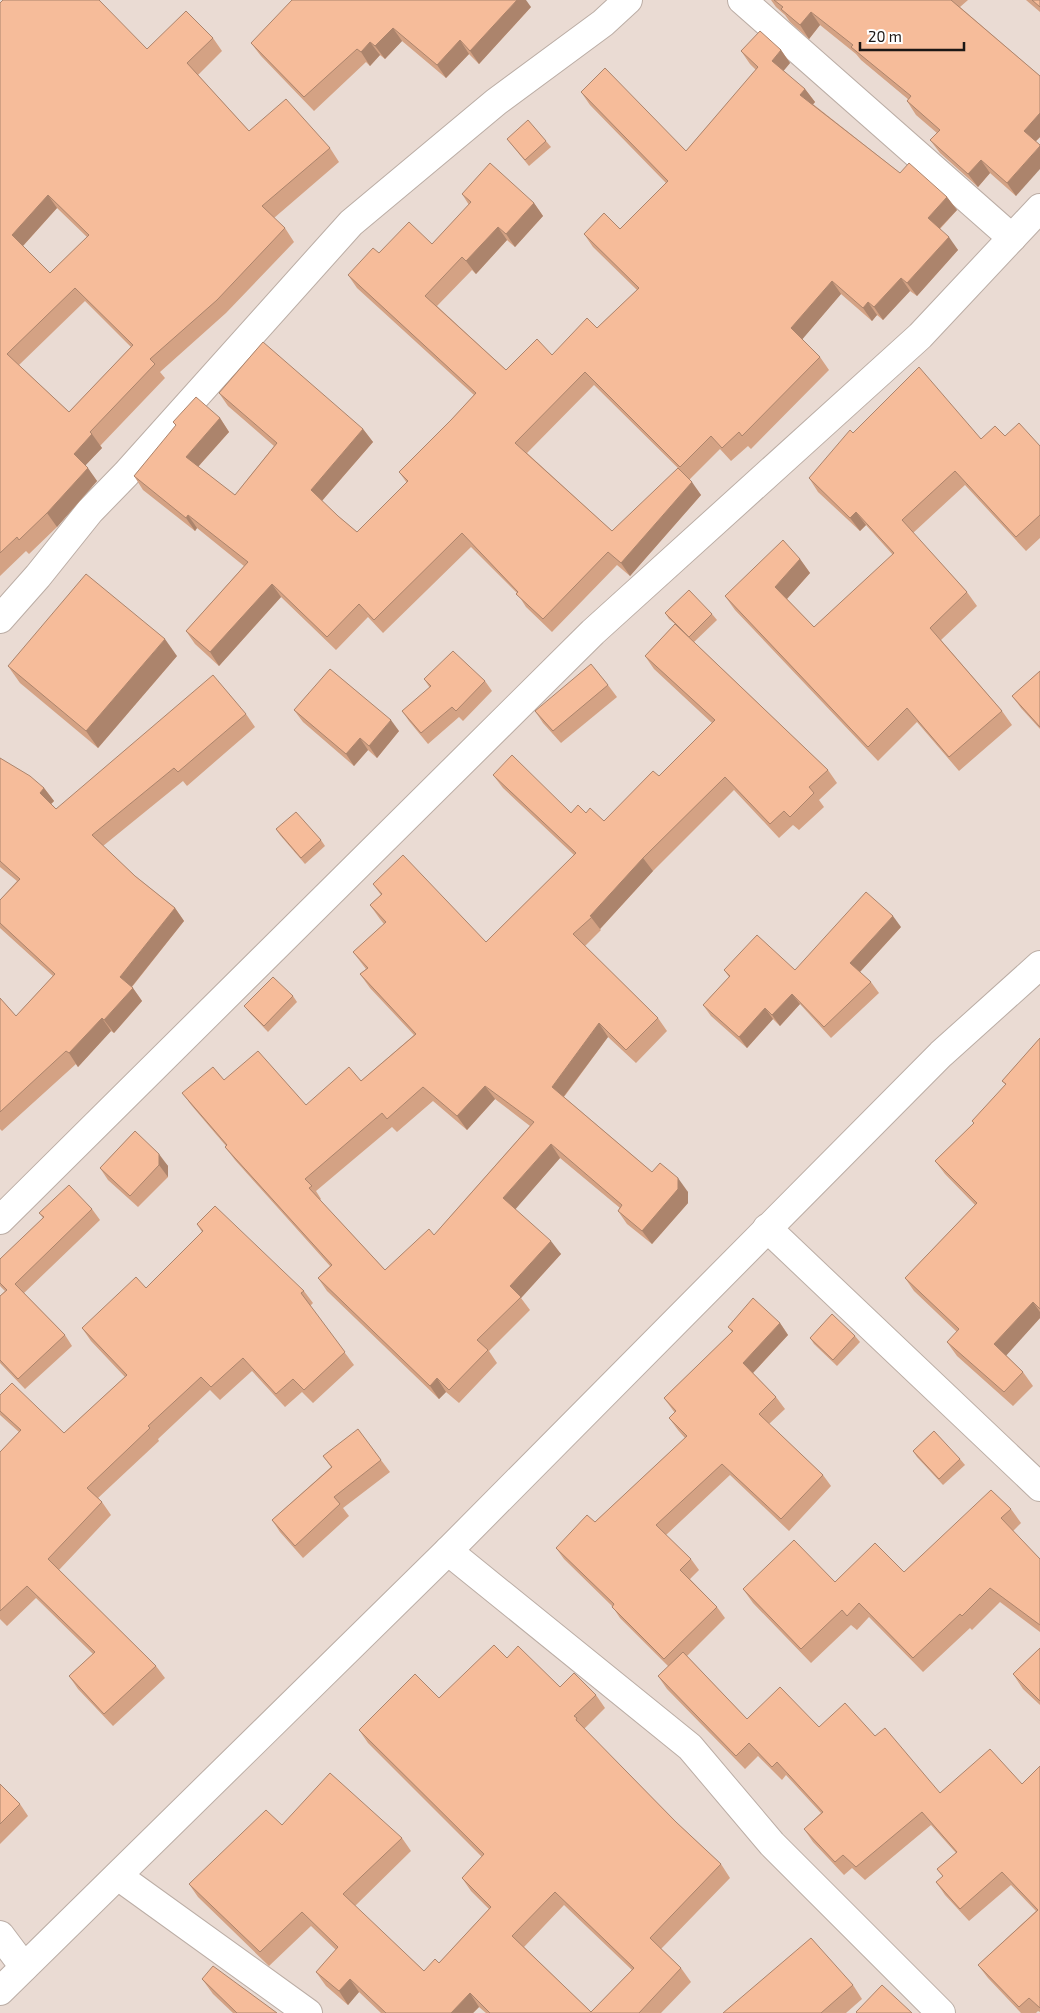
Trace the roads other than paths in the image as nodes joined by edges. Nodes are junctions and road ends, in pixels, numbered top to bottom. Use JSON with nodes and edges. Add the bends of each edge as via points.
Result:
{"nodes":[{"id":1,"x":628,"y":0,"type":"edge"},
{"id":2,"x":742,"y":0,"type":"edge"},
{"id":3,"x":1040,"y":208,"type":"edge"},
{"id":4,"x":1012,"y":238,"type":"junction"},
{"id":5,"x":0,"y":619,"type":"edge"},
{"id":6,"x":1040,"y":965,"type":"edge"},
{"id":7,"x":0,"y":1220,"type":"edge"},
{"id":8,"x":767,"y":1228,"type":"junction"},
{"id":9,"x":1040,"y":1487,"type":"edge"},
{"id":10,"x":448,"y":1551,"type":"junction"},
{"id":11,"x":118,"y":1876,"type":"junction"},
{"id":12,"x":0,"y":1935,"type":"edge"},
{"id":13,"x":24,"y":1967,"type":"junction"},
{"id":14,"x":0,"y":1991,"type":"edge"},
{"id":15,"x":308,"y":2013,"type":"edge"},
{"id":16,"x":941,"y":2013,"type":"edge"}],
"edges":[{"from":1,"to":5,"type":"street","via":[[603,23],[496,102],[351,223],[90,511]]},
{"from":2,"to":4,"type":"street"},
{"from":3,"to":4,"type":"street"},
{"from":4,"to":7,"type":"street","via":[[920,336],[593,632]]},
{"from":6,"to":8,"type":"street","via":[[941,1054]]},
{"from":8,"to":9,"type":"street"},
{"from":8,"to":10,"type":"street"},
{"from":10,"to":11,"type":"street"},
{"from":10,"to":16,"type":"street","via":[[690,1747],[772,1844]]},
{"from":11,"to":13,"type":"street"},
{"from":11,"to":15,"type":"street"},
{"from":12,"to":13,"type":"street"},
{"from":13,"to":14,"type":"street"}]}
